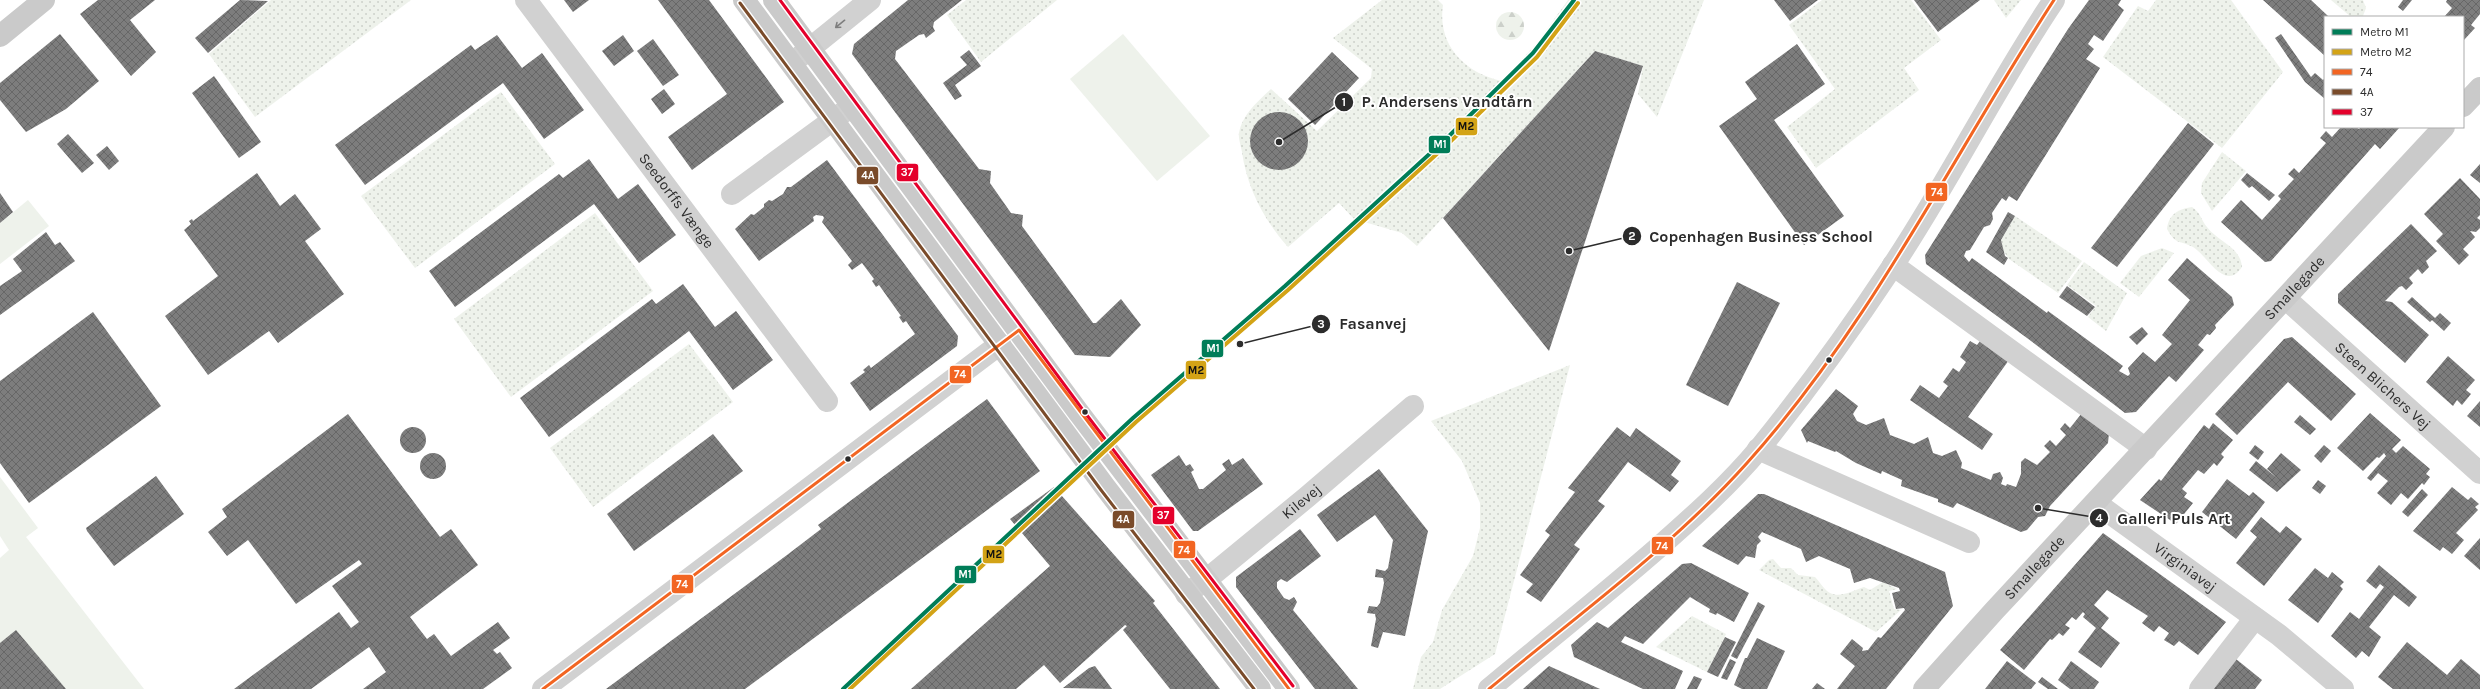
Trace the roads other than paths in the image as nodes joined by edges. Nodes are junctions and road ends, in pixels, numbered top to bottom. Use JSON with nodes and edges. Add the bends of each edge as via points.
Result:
{"nodes":[{"id":1,"x":44,"y":0,"type":"edge"},
{"id":2,"x":526,"y":0,"type":"edge"},
{"id":3,"x":744,"y":0,"type":"edge"},
{"id":4,"x":774,"y":0,"type":"edge"},
{"id":5,"x":870,"y":0,"type":"edge"},
{"id":6,"x":2054,"y":0,"type":"edge"},
{"id":7,"x":0,"y":36,"type":"edge"},
{"id":8,"x":810,"y":48,"type":"junction"},
{"id":9,"x":792,"y":63,"type":"junction"},
{"id":10,"x":2480,"y":88,"type":"edge"},
{"id":11,"x":2464,"y":105,"type":"edge"},
{"id":12,"x":852,"y":106,"type":"junction"},
{"id":13,"x":833,"y":119,"type":"junction"},
{"id":14,"x":2443,"y":128,"type":"edge"},
{"id":15,"x":732,"y":194,"type":"dead end"},
{"id":16,"x":1893,"y":265,"type":"junction"},
{"id":17,"x":2286,"y":299,"type":"junction"},
{"id":18,"x":1019,"y":330,"type":"junction"},
{"id":19,"x":1000,"y":344,"type":"junction"},
{"id":20,"x":827,"y":401,"type":"dead end"},
{"id":21,"x":1413,"y":406,"type":"dead end"},
{"id":22,"x":1758,"y":449,"type":"junction"},
{"id":23,"x":2146,"y":449,"type":"junction"},
{"id":24,"x":2480,"y":473,"type":"edge"},
{"id":25,"x":2096,"y":503,"type":"junction"},
{"id":26,"x":1969,"y":542,"type":"dead end"},
{"id":27,"x":1206,"y":580,"type":"junction"},
{"id":28,"x":1186,"y":594,"type":"junction"},
{"id":29,"x":2255,"y":618,"type":"junction"},
{"id":30,"x":1928,"y":688,"type":"edge"},
{"id":31,"x":543,"y":689,"type":"edge"},
{"id":32,"x":1260,"y":689,"type":"edge"},
{"id":33,"x":1289,"y":689,"type":"edge"},
{"id":34,"x":1489,"y":689,"type":"edge"},
{"id":35,"x":2200,"y":689,"type":"edge"},
{"id":36,"x":2343,"y":689,"type":"edge"}],
"edges":[{"from":1,"to":7,"type":"street"},
{"from":2,"to":20,"type":"street","name":"Seedorffs Vænge"},
{"from":3,"to":9,"type":"street"},
{"from":4,"to":8,"type":"street"},
{"from":5,"to":8,"type":"street","one_way":true},
{"from":6,"to":16,"type":"street","via":[[2024,44]]},
{"from":8,"to":9,"type":"street"},
{"from":8,"to":12,"type":"street"},
{"from":9,"to":13,"type":"street"},
{"from":10,"to":11,"type":"street"},
{"from":12,"to":13,"type":"street"},
{"from":12,"to":18,"type":"street"},
{"from":13,"to":15,"type":"street"},
{"from":13,"to":19,"type":"street"},
{"from":14,"to":17,"type":"street","name":"Smallegade"},
{"from":16,"to":22,"type":"street","via":[[1855,321]]},
{"from":16,"to":23,"type":"street"},
{"from":17,"to":23,"type":"street","name":"Smallegade"},
{"from":17,"to":24,"type":"street","name":"Steen Blichers Vej"},
{"from":18,"to":19,"type":"street"},
{"from":18,"to":27,"type":"street"},
{"from":19,"to":28,"type":"street"},
{"from":19,"to":31,"type":"street"},
{"from":21,"to":27,"type":"street","name":"Kilevej"},
{"from":22,"to":26,"type":"street"},
{"from":22,"to":34,"type":"street","via":[[1725,487],[1693,517],[1602,597]]},
{"from":23,"to":25,"type":"street","name":"Smallegade"},
{"from":25,"to":29,"type":"street","name":"Virginiavej"},
{"from":25,"to":30,"type":"street","name":"Smallegade"},
{"from":27,"to":28,"type":"street","name":"Kilevej"},
{"from":27,"to":33,"type":"street"},
{"from":28,"to":32,"type":"street"},
{"from":29,"to":35,"type":"street"},
{"from":29,"to":36,"type":"street","name":"Virginiavej"}]}
